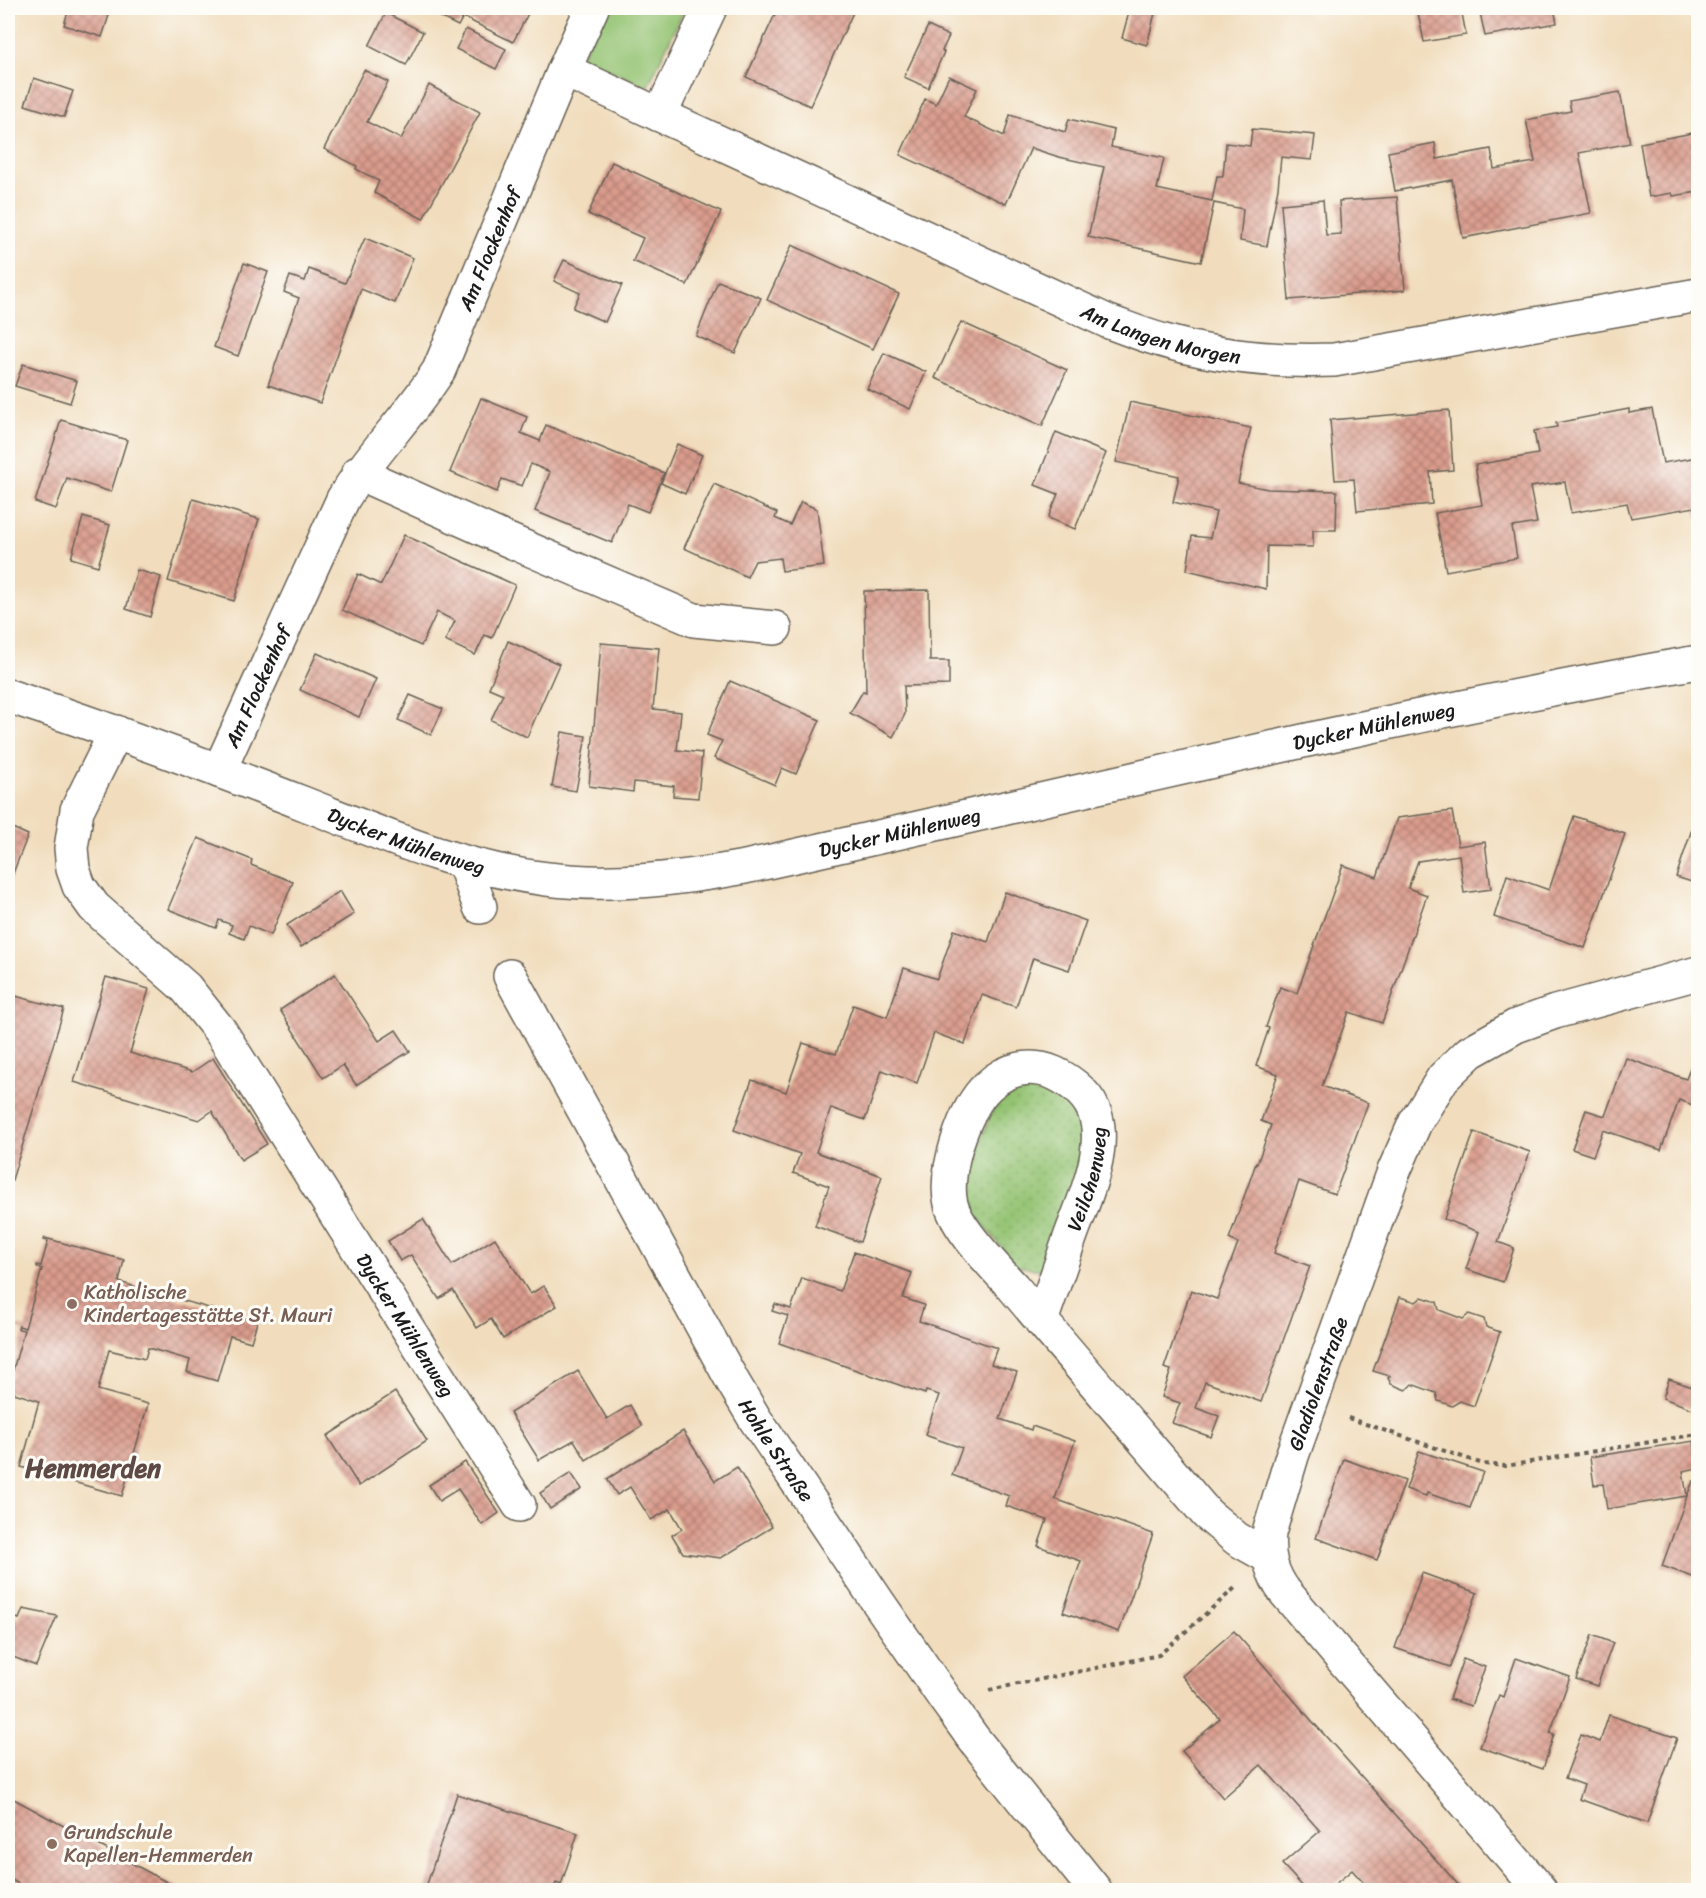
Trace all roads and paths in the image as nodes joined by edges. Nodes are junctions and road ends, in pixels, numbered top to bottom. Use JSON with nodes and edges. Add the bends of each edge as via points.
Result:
{"nodes":[{"id":1,"x":592,"y":8,"type":"edge"},
{"id":2,"x":710,"y":8,"type":"edge"},
{"id":3,"x":564,"y":70,"type":"junction"},
{"id":4,"x":660,"y":116,"type":"junction"},
{"id":5,"x":1698,"y":295,"type":"edge"},
{"id":6,"x":358,"y":473,"type":"junction"},
{"id":7,"x":775,"y":628,"type":"dead end"},
{"id":8,"x":1698,"y":662,"type":"edge"},
{"id":9,"x":8,"y":696,"type":"edge"},
{"id":10,"x":116,"y":732,"type":"junction"},
{"id":11,"x":219,"y":771,"type":"junction"},
{"id":12,"x":464,"y":862,"type":"junction"},
{"id":13,"x":480,"y":907,"type":"dead end"},
{"id":14,"x":1698,"y":973,"type":"edge"},
{"id":15,"x":510,"y":976,"type":"dead end"},
{"id":16,"x":1041,"y":1321,"type":"junction"},
{"id":17,"x":1311,"y":1405,"type":"junction"},
{"id":18,"x":1698,"y":1434,"type":"edge"},
{"id":19,"x":519,"y":1505,"type":"dead end"},
{"id":20,"x":1269,"y":1557,"type":"junction"},
{"id":21,"x":945,"y":1699,"type":"junction"},
{"id":22,"x":1095,"y":1890,"type":"edge"},
{"id":23,"x":1540,"y":1890,"type":"edge"}],
"edges":[{"from":1,"to":3,"type":"street","name":"Am Flockenhof"},
{"from":2,"to":4,"type":"street"},
{"from":3,"to":4,"type":"street","name":"Am Langen Morgen"},
{"from":3,"to":6,"type":"street","name":"Am Flockenhof","via":[[439,370],[411,411]]},
{"from":4,"to":5,"type":"street","name":"Am Langen Morgen","via":[[1109,322],[1215,353],[1295,361],[1334,360]]},
{"from":6,"to":7,"type":"street","via":[[694,620]]},
{"from":6,"to":11,"type":"street","name":"Am Flockenhof","via":[[329,526]]},
{"from":8,"to":12,"type":"street","name":"Dycker Mühlenweg","via":[[1394,721],[721,872],[633,881],[568,881]]},
{"from":9,"to":10,"type":"street","name":"Dycker Mühlenweg"},
{"from":10,"to":11,"type":"street","name":"Dycker Mühlenweg"},
{"from":10,"to":19,"type":"street","name":"Dycker Mühlenweg","via":[[77,810],[71,848],[79,886],[94,907],[186,988],[221,1032]]},
{"from":11,"to":12,"type":"street","name":"Dycker Mühlenweg"},
{"from":12,"to":13,"type":"street"},
{"from":14,"to":17,"type":"street","name":"Gladiolenstraße","via":[[1516,1026],[1455,1065],[1415,1122],[1394,1171]]},
{"from":15,"to":21,"type":"street","name":"Hohle Straße","via":[[733,1382]]},
{"from":16,"to":16,"type":"street","name":"Veilchenweg","via":[[970,1237],[951,1204],[950,1180],[962,1127],[975,1100],[1001,1075],[1032,1068],[1063,1077],[1089,1100],[1097,1118],[1098,1141],[1093,1172]]},
{"from":16,"to":20,"type":"street","name":"Veilchenweg","via":[[1207,1514],[1237,1539]]},
{"from":17,"to":18,"type":"path","via":[[1494,1466]]},
{"from":17,"to":20,"type":"street","name":"Gladiolenstraße","via":[[1272,1520]]},
{"from":20,"to":21,"type":"path","via":[[1159,1655]]},
{"from":20,"to":23,"type":"street","name":"Gladiolenstraße","via":[[1285,1593]]},
{"from":21,"to":22,"type":"street","name":"Hohle Straße"}]}
